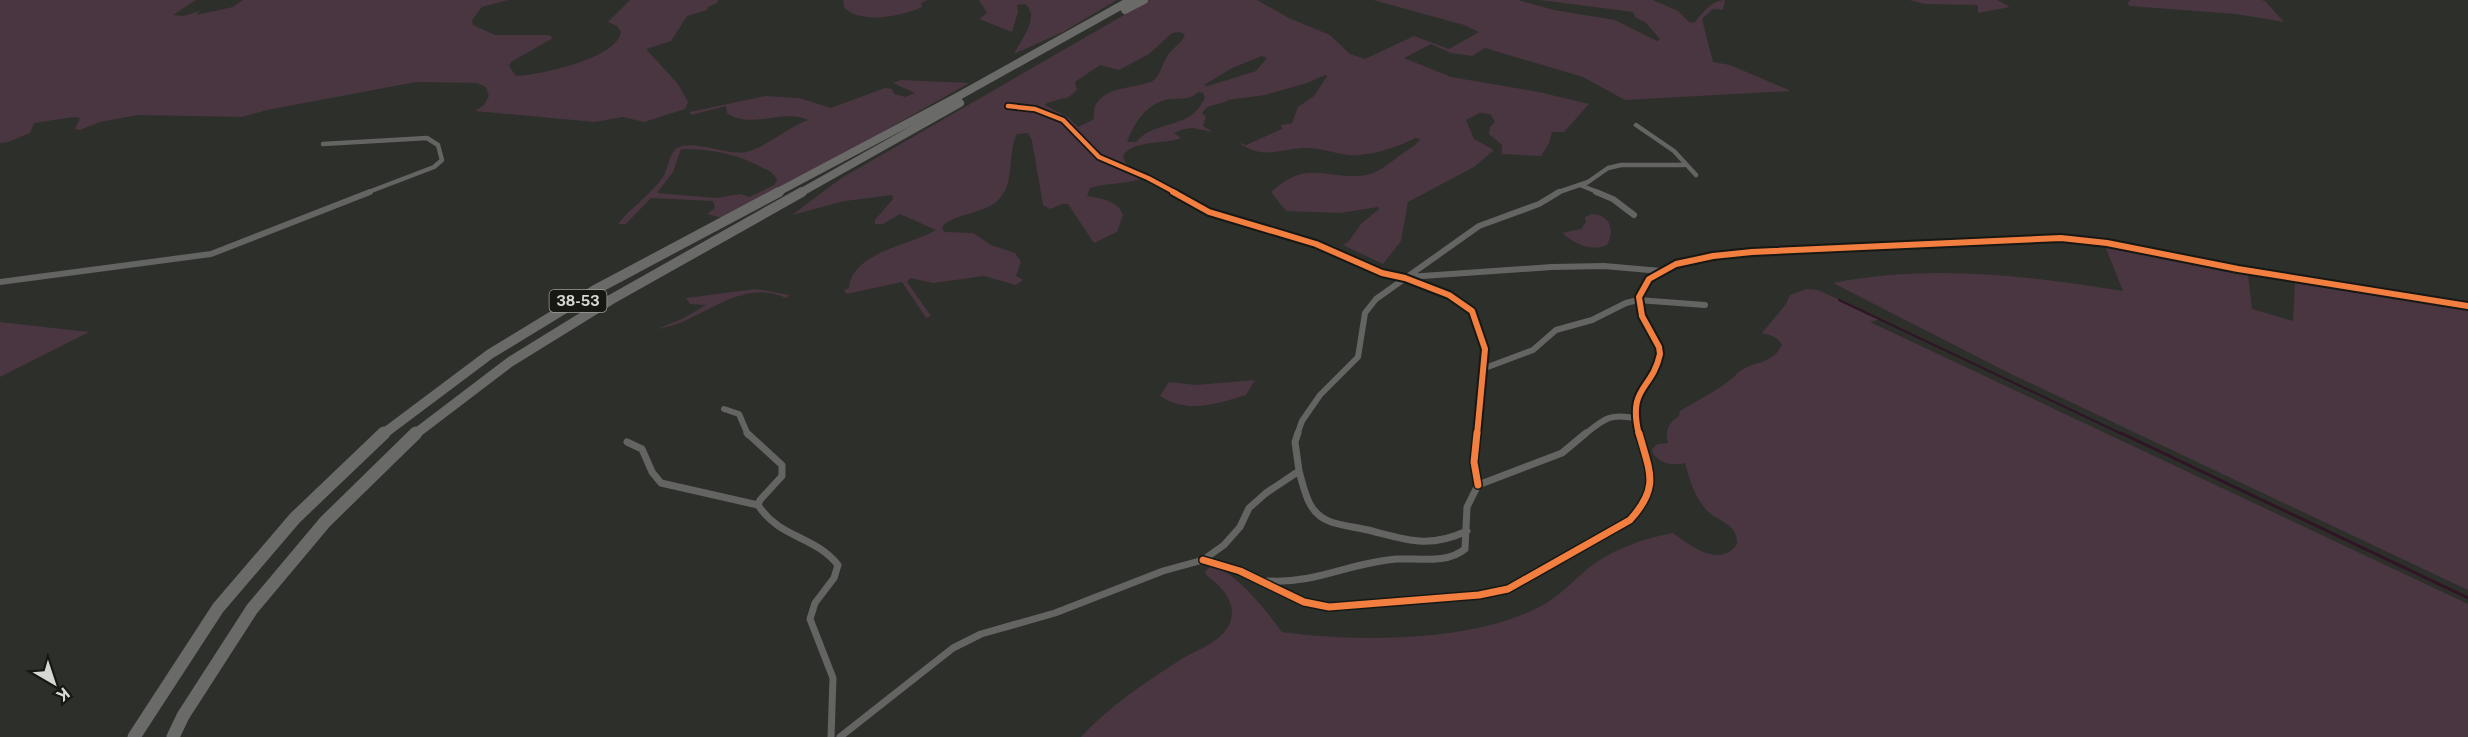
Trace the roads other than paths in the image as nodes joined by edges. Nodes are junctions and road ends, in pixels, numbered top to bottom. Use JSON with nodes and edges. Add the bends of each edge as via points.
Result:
{"nodes":[{"id":1,"x":1131,"y":0,"type":"edge"},
{"id":2,"x":1143,"y":0,"type":"edge"},
{"id":3,"x":1008,"y":106,"type":"dead end"},
{"id":4,"x":1636,"y":124,"type":"dead end"},
{"id":5,"x":323,"y":144,"type":"dead end"},
{"id":6,"x":1684,"y":165,"type":"junction"},
{"id":7,"x":1696,"y":176,"type":"dead end"},
{"id":8,"x":1579,"y":185,"type":"junction"},
{"id":9,"x":1634,"y":215,"type":"dead end"},
{"id":10,"x":1661,"y":271,"type":"junction"},
{"id":11,"x":1404,"y":278,"type":"junction"},
{"id":12,"x":0,"y":282,"type":"edge"},
{"id":13,"x":1638,"y":300,"type":"junction"},
{"id":14,"x":1705,"y":305,"type":"dead end"},
{"id":15,"x":2468,"y":306,"type":"edge"},
{"id":16,"x":1485,"y":368,"type":"junction"},
{"id":17,"x":724,"y":409,"type":"dead end"},
{"id":18,"x":1635,"y":418,"type":"junction"},
{"id":19,"x":627,"y":442,"type":"dead end"},
{"id":20,"x":1299,"y":471,"type":"junction"},
{"id":21,"x":1478,"y":485,"type":"junction"},
{"id":22,"x":758,"y":505,"type":"junction"},
{"id":23,"x":1467,"y":531,"type":"junction"},
{"id":24,"x":1203,"y":560,"type":"junction"},
{"id":25,"x":1261,"y":581,"type":"junction"},
{"id":26,"x":134,"y":737,"type":"edge"},
{"id":27,"x":173,"y":737,"type":"edge"},
{"id":28,"x":831,"y":737,"type":"edge"},
{"id":29,"x":840,"y":737,"type":"edge"}],
"edges":[{"from":1,"to":26,"type":"highway","number":"38-53","via":[[595,291],[472,367],[384,433],[296,518],[218,608]]},
{"from":2,"to":27,"type":"highway","number":"38-53","via":[[612,299],[500,369],[409,439],[325,522],[252,609]]},
{"from":3,"to":11,"type":"street","via":[[1035,109],[1063,120],[1099,157],[1148,178],[1209,212],[1316,244],[1382,273]]},
{"from":4,"to":6,"type":"street","via":[[1674,151]]},
{"from":5,"to":12,"type":"street","via":[[417,136],[434,141],[442,160],[434,167],[211,254]]},
{"from":6,"to":7,"type":"street"},
{"from":6,"to":8,"type":"street","via":[[1621,165]]},
{"from":8,"to":9,"type":"street","via":[[1613,199]]},
{"from":8,"to":11,"type":"street","via":[[1479,226]]},
{"from":10,"to":11,"type":"street","via":[[1552,267]]},
{"from":10,"to":13,"type":"street","via":[[1643,286]]},
{"from":10,"to":15,"type":"street","via":[[1704,258],[1768,251],[2061,238]]},
{"from":11,"to":16,"type":"street","via":[[1449,295],[1472,311],[1485,349]]},
{"from":11,"to":20,"type":"street","via":[[1376,299],[1365,313],[1358,357],[1320,395],[1302,421],[1295,442]]},
{"from":13,"to":14,"type":"street"},
{"from":13,"to":16,"type":"street","via":[[1557,330],[1533,350]]},
{"from":13,"to":18,"type":"street","via":[[1643,321],[1660,349],[1660,356],[1640,388]]},
{"from":16,"to":21,"type":"street","via":[[1473,462]]},
{"from":17,"to":22,"type":"street","via":[[739,414],[749,437],[782,465],[782,476],[760,497]]},
{"from":18,"to":21,"type":"street","via":[[1606,417],[1562,453]]},
{"from":18,"to":25,"type":"street","via":[[1651,484],[1645,504],[1630,520],[1508,589],[1479,595],[1329,607],[1304,602]]},
{"from":19,"to":22,"type":"street","via":[[641,446],[652,474],[661,483]]},
{"from":20,"to":23,"type":"street","via":[[1312,510],[1333,524],[1414,544],[1452,539]]},
{"from":20,"to":24,"type":"street","via":[[1257,500],[1224,545]]},
{"from":21,"to":23,"type":"street","via":[[1467,507]]},
{"from":22,"to":28,"type":"street","via":[[772,524],[802,537],[838,565],[836,575],[810,611],[833,678]]},
{"from":23,"to":25,"type":"street","via":[[1465,549],[1454,557],[1389,560],[1311,581]]},
{"from":24,"to":25,"type":"street","via":[[1240,570]]},
{"from":24,"to":29,"type":"street","via":[[1163,571],[1055,613],[981,634],[953,648]]}]}
